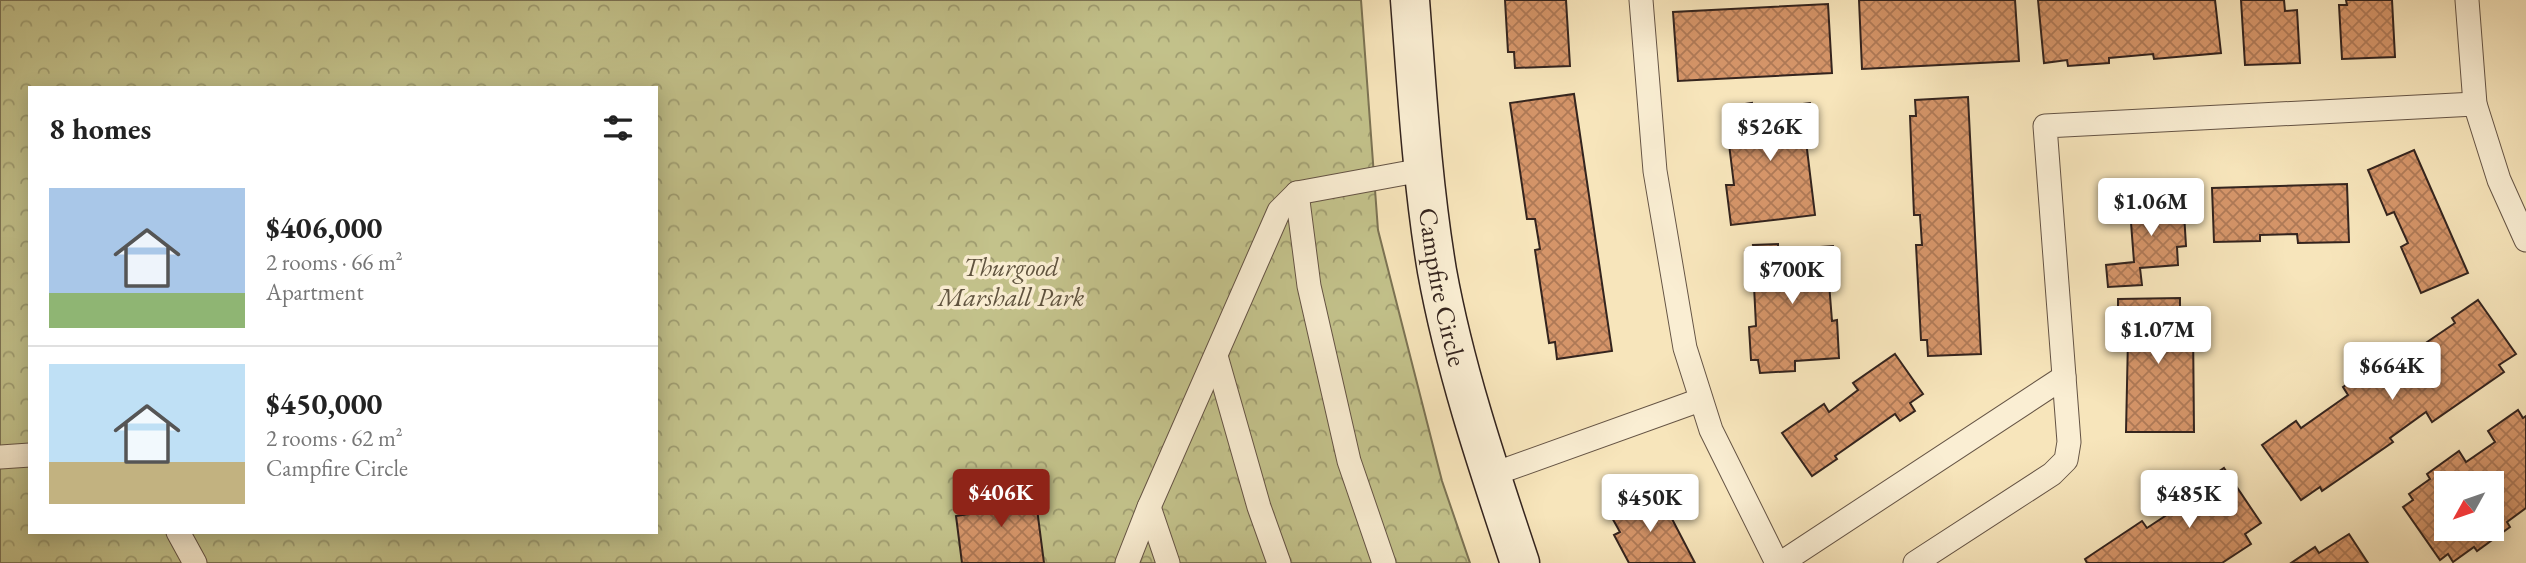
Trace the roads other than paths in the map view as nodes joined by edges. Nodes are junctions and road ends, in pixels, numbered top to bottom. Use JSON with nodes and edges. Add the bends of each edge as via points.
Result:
{"nodes":[{"id":1,"x":1410,"y":0,"type":"edge"},
{"id":2,"x":1641,"y":0,"type":"edge"},
{"id":3,"x":2467,"y":0,"type":"edge"},
{"id":4,"x":2475,"y":104,"type":"junction"},
{"id":5,"x":1422,"y":170,"type":"junction"},
{"id":6,"x":1297,"y":193,"type":"junction"},
{"id":7,"x":2526,"y":240,"type":"edge"},
{"id":8,"x":1216,"y":356,"type":"junction"},
{"id":9,"x":2064,"y":377,"type":"junction"},
{"id":10,"x":1700,"y":400,"type":"junction"},
{"id":11,"x":28,"y":455,"type":"edge"},
{"id":12,"x":0,"y":457,"type":"edge"},
{"id":13,"x":1491,"y":475,"type":"junction"},
{"id":14,"x":1149,"y":507,"type":"junction"},
{"id":15,"x":179,"y":534,"type":"edge"},
{"id":16,"x":195,"y":563,"type":"edge"},
{"id":17,"x":1127,"y":563,"type":"edge"},
{"id":18,"x":1168,"y":563,"type":"edge"},
{"id":19,"x":1279,"y":563,"type":"edge"},
{"id":20,"x":1384,"y":563,"type":"edge"},
{"id":21,"x":1520,"y":563,"type":"edge"},
{"id":22,"x":1779,"y":563,"type":"edge"},
{"id":23,"x":1916,"y":563,"type":"edge"}],
"edges":[{"from":1,"to":5,"type":"street","name":"Campfire Circle"},
{"from":2,"to":10,"type":"lane","via":[[1655,171],[1685,348]]},
{"from":3,"to":4,"type":"lane"},
{"from":4,"to":7,"type":"lane","via":[[2499,180]]},
{"from":4,"to":9,"type":"lane","via":[[2046,126]]},
{"from":5,"to":6,"type":"lane"},
{"from":5,"to":13,"type":"street","name":"Campfire Circle","via":[[1438,273]]},
{"from":6,"to":8,"type":"lane","via":[[1279,211]]},
{"from":6,"to":20,"type":"lane","via":[[1309,286],[1349,461]]},
{"from":8,"to":14,"type":"lane"},
{"from":8,"to":19,"type":"lane"},
{"from":9,"to":22,"type":"lane"},
{"from":9,"to":23,"type":"lane","via":[[2066,460],[2052,474]]},
{"from":10,"to":13,"type":"lane"},
{"from":10,"to":22,"type":"lane"},
{"from":11,"to":12,"type":"lane"},
{"from":13,"to":21,"type":"street","name":"Campfire Circle"},
{"from":14,"to":17,"type":"lane"},
{"from":14,"to":18,"type":"lane"},
{"from":15,"to":16,"type":"lane"}]}
